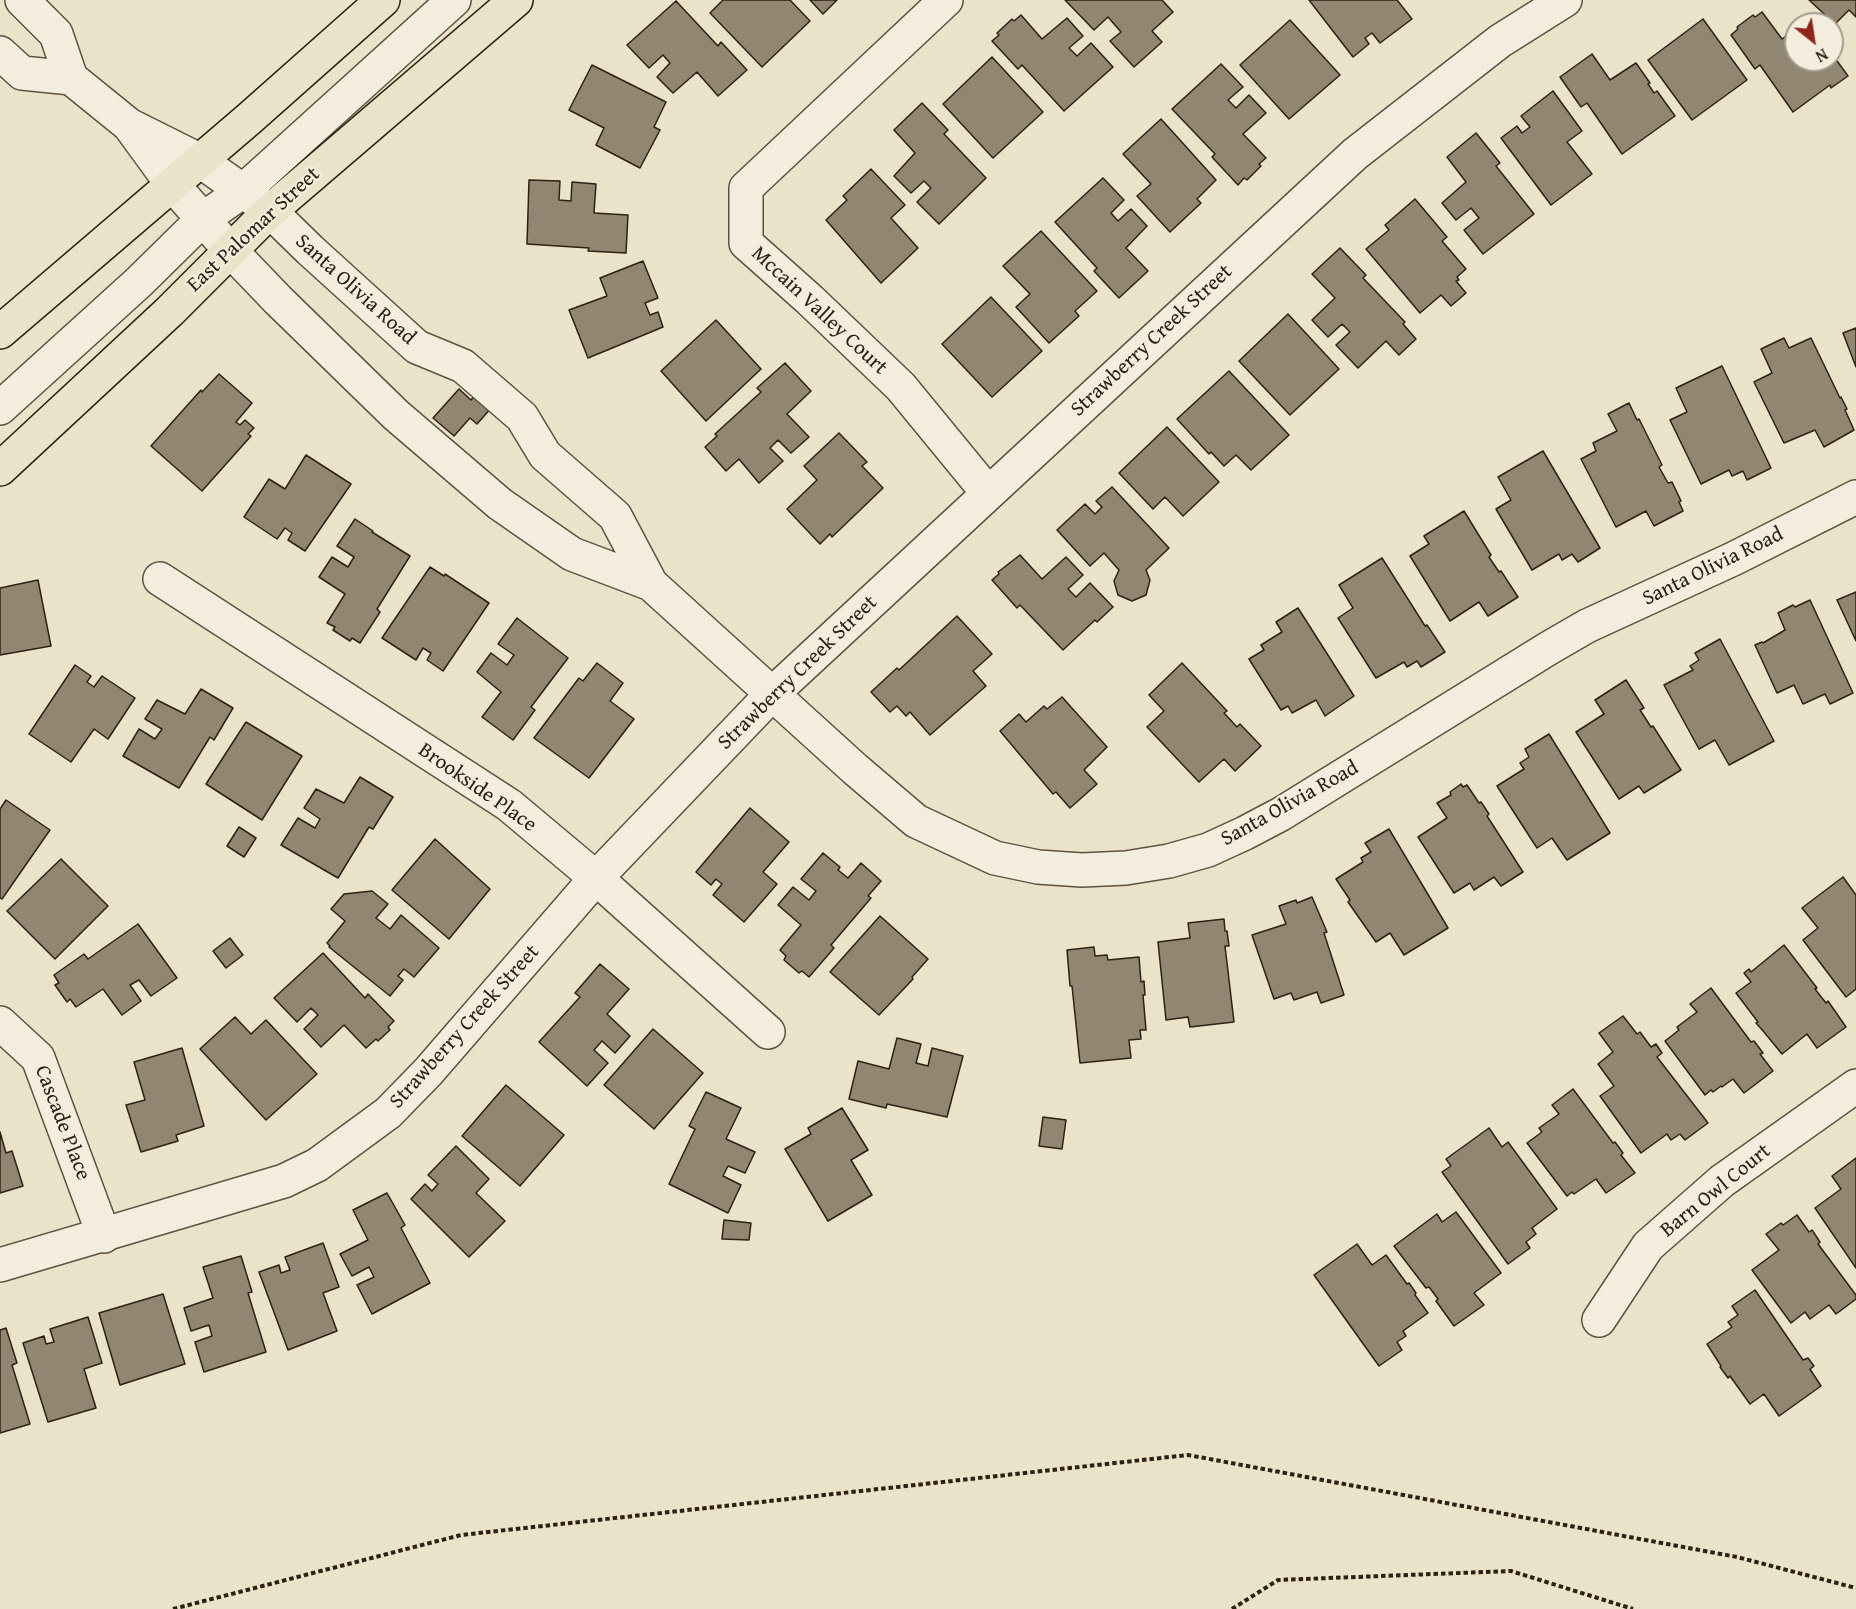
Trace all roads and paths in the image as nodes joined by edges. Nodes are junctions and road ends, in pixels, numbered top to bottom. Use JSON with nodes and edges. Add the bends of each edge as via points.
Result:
{"nodes":[{"id":1,"x":22,"y":0,"type":"edge"},
{"id":2,"x":383,"y":0,"type":"edge"},
{"id":3,"x":454,"y":0,"type":"edge"},
{"id":4,"x":516,"y":0,"type":"edge"},
{"id":5,"x":946,"y":0,"type":"edge"},
{"id":6,"x":1565,"y":0,"type":"edge"},
{"id":7,"x":0,"y":53,"type":"edge"},
{"id":8,"x":72,"y":78,"type":"junction"},
{"id":9,"x":129,"y":125,"type":"junction"},
{"id":10,"x":199,"y":160,"type":"junction"},
{"id":11,"x":172,"y":184,"type":"junction"},
{"id":12,"x":243,"y":191,"type":"junction"},
{"id":13,"x":270,"y":211,"type":"junction"},
{"id":14,"x":203,"y":219,"type":"junction"},
{"id":15,"x":230,"y":250,"type":"junction"},
{"id":16,"x":0,"y":332,"type":"edge"},
{"id":17,"x":0,"y":408,"type":"edge"},
{"id":18,"x":0,"y":469,"type":"edge"},
{"id":19,"x":988,"y":493,"type":"junction"},
{"id":20,"x":1856,"y":497,"type":"edge"},
{"id":21,"x":160,"y":579,"type":"dead end"},
{"id":22,"x":651,"y":584,"type":"junction"},
{"id":23,"x":772,"y":694,"type":"junction"},
{"id":24,"x":596,"y":878,"type":"junction"},
{"id":25,"x":0,"y":1023,"type":"edge"},
{"id":26,"x":768,"y":1032,"type":"dead end"},
{"id":27,"x":1856,"y":1086,"type":"edge"},
{"id":28,"x":104,"y":1236,"type":"junction"},
{"id":29,"x":0,"y":1265,"type":"edge"},
{"id":30,"x":1599,"y":1320,"type":"dead end"},
{"id":31,"x":1856,"y":1588,"type":"edge"},
{"id":32,"x":173,"y":1609,"type":"edge"},
{"id":33,"x":1232,"y":1609,"type":"edge"},
{"id":34,"x":1633,"y":1609,"type":"edge"}],
"edges":[{"from":1,"to":8,"type":"street","via":[[56,34]]},
{"from":2,"to":10,"type":"main road"},
{"from":3,"to":12,"type":"street"},
{"from":4,"to":13,"type":"main road","name":"East Palomar Street"},
{"from":5,"to":19,"type":"street","name":"Mccain Valley Court","via":[[746,188],[746,243],[901,387]]},
{"from":6,"to":19,"type":"street","name":"Strawberry Creek Street","via":[[1500,41],[1355,154]]},
{"from":7,"to":8,"type":"street","via":[[22,73]]},
{"from":8,"to":9,"type":"street","name":"Santa Olivia Road"},
{"from":9,"to":10,"type":"street","name":"Santa Olivia Road"},
{"from":9,"to":11,"type":"street","name":"Santa Olivia Road"},
{"from":10,"to":11,"type":"main road"},
{"from":10,"to":12,"type":"street","name":"Santa Olivia Road"},
{"from":11,"to":14,"type":"street","name":"Santa Olivia Road"},
{"from":11,"to":16,"type":"main road"},
{"from":12,"to":13,"type":"street","name":"Santa Olivia Road"},
{"from":12,"to":14,"type":"street"},
{"from":13,"to":15,"type":"main road","name":"East Palomar Street"},
{"from":13,"to":22,"type":"street","name":"Santa Olivia Road","via":[[417,347],[463,366],[522,417],[545,455],[615,516]]},
{"from":14,"to":15,"type":"street","name":"Santa Olivia Road"},
{"from":14,"to":17,"type":"street"},
{"from":15,"to":18,"type":"main road","name":"East Palomar Street"},
{"from":15,"to":22,"type":"street","name":"Santa Olivia Road","via":[[396,415],[501,504],[572,554]]},
{"from":19,"to":23,"type":"street","name":"Strawberry Creek Street"},
{"from":20,"to":23,"type":"street","name":"Santa Olivia Road","via":[[1587,626],[1281,814],[1217,846],[1169,861],[1082,870],[1038,867],[995,858],[916,821]]},
{"from":21,"to":24,"type":"street","name":"Brookside Place","via":[[509,805]]},
{"from":22,"to":23,"type":"street","name":"Santa Olivia Road"},
{"from":23,"to":24,"type":"street","name":"Strawberry Creek Street"},
{"from":24,"to":26,"type":"street","name":"Brookside Place"},
{"from":24,"to":28,"type":"street","name":"Strawberry Creek Street","via":[[428,1072],[388,1113],[342,1148],[284,1181]]},
{"from":25,"to":28,"type":"street","name":"Cascade Place","via":[[38,1058]]},
{"from":27,"to":30,"type":"street","name":"Barn Owl Court","via":[[1722,1181],[1648,1246]]},
{"from":28,"to":29,"type":"street","name":"Strawberry Creek Street"},
{"from":31,"to":32,"type":"path","via":[[1737,1557],[1188,1455],[460,1535]]},
{"from":33,"to":34,"type":"path","via":[[1278,1580],[1511,1571]]}]}
